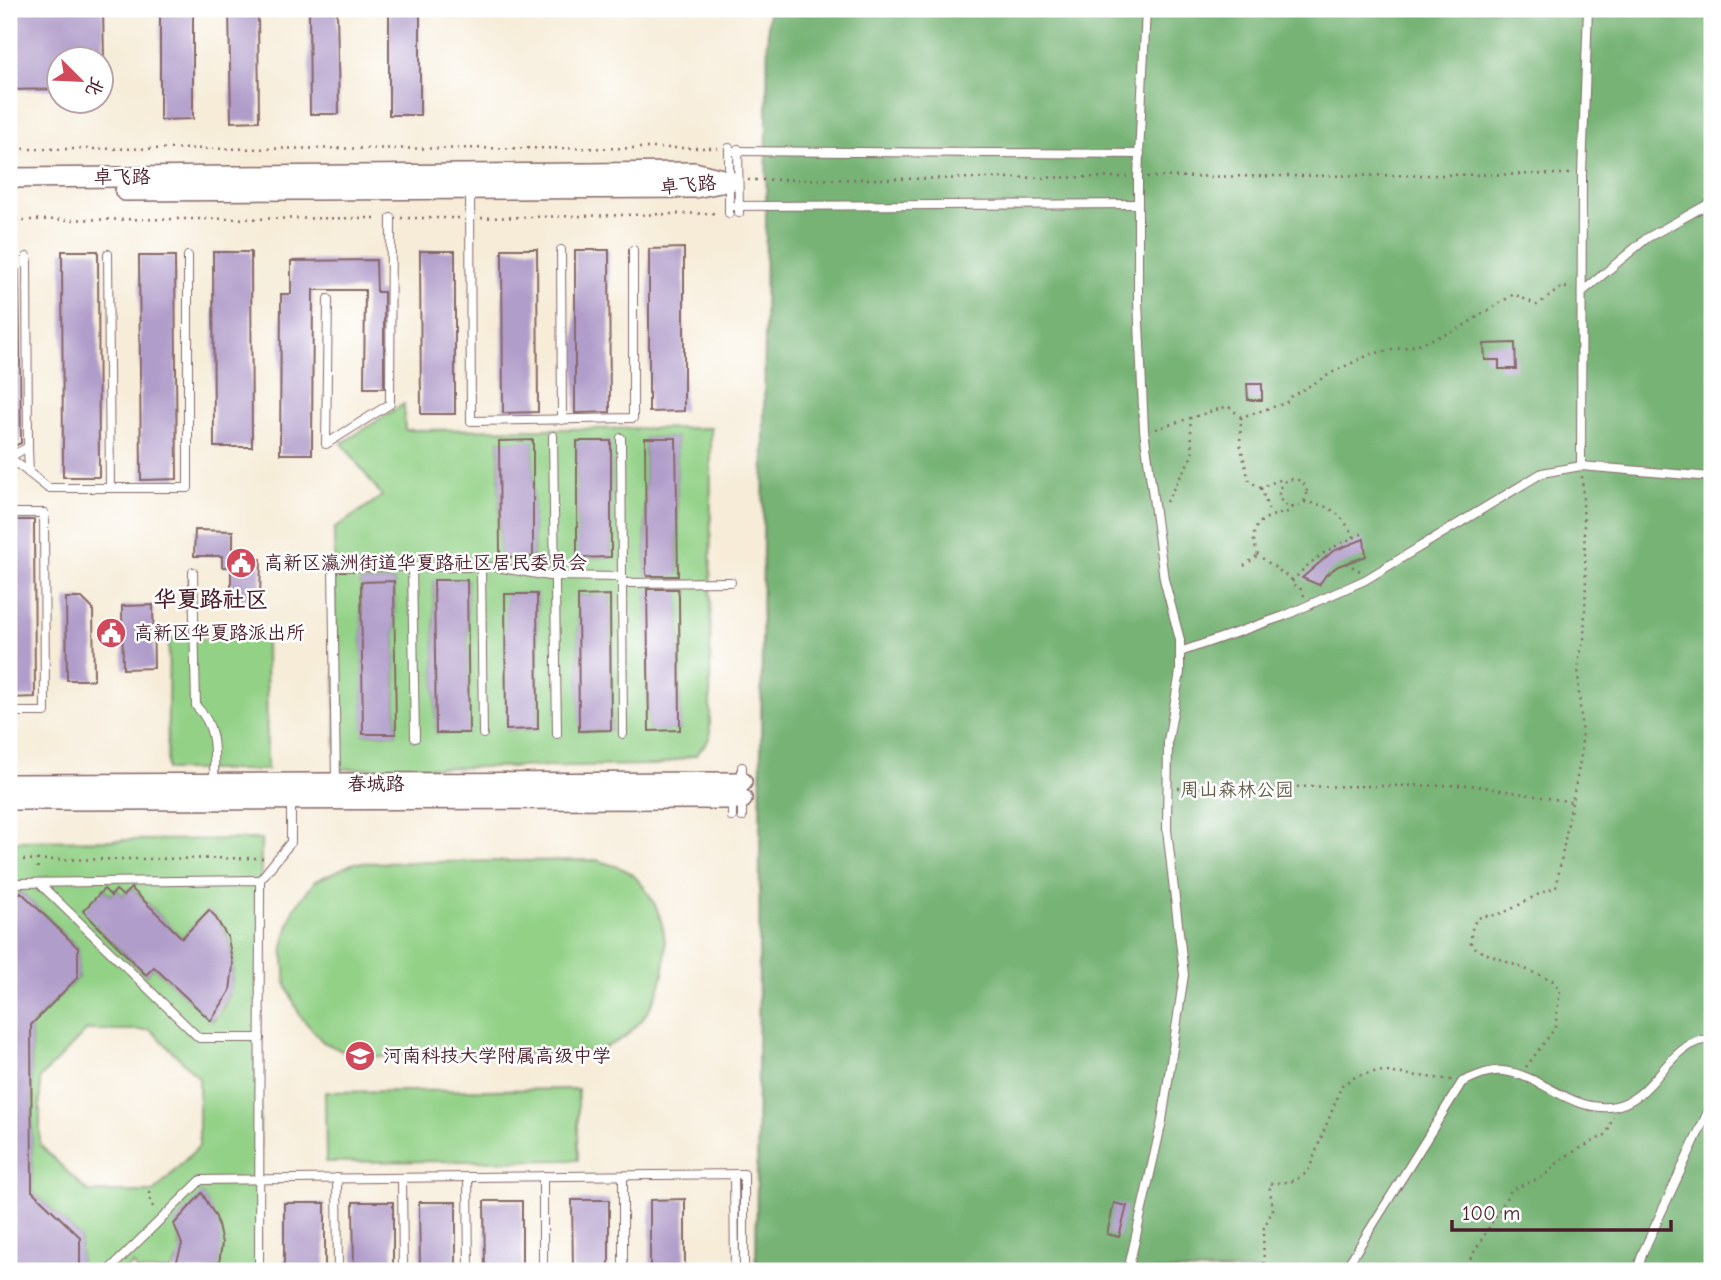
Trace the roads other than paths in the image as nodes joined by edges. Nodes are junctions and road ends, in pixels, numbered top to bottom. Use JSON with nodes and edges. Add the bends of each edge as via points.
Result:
{"nodes":[{"id":1,"x":1146,"y":9,"type":"edge"},
{"id":2,"x":1588,"y":9,"type":"edge"},
{"id":3,"x":1140,"y":154,"type":"junction"},
{"id":4,"x":9,"y":178,"type":"edge"},
{"id":5,"x":734,"y":181,"type":"junction"},
{"id":6,"x":470,"y":182,"type":"junction"},
{"id":7,"x":9,"y":191,"type":"edge"},
{"id":8,"x":1712,"y":202,"type":"edge"},
{"id":9,"x":1138,"y":204,"type":"junction"},
{"id":10,"x":391,"y":218,"type":"road end"},
{"id":11,"x":561,"y":250,"type":"dead end"},
{"id":12,"x":633,"y":250,"type":"dead end"},
{"id":13,"x":108,"y":254,"type":"dead end"},
{"id":14,"x":188,"y":256,"type":"dead end"},
{"id":15,"x":26,"y":257,"type":"dead end"},
{"id":16,"x":1581,"y":292,"type":"junction"},
{"id":17,"x":328,"y":299,"type":"dead end"},
{"id":18,"x":562,"y":419,"type":"junction"},
{"id":19,"x":553,"y":436,"type":"dead end"},
{"id":20,"x":621,"y":438,"type":"dead end"},
{"id":21,"x":28,"y":447,"type":"junction"},
{"id":22,"x":9,"y":457,"type":"edge"},
{"id":23,"x":1581,"y":466,"type":"junction"},
{"id":24,"x":1712,"y":470,"type":"edge"},
{"id":25,"x":29,"y":473,"type":"junction"},
{"id":26,"x":1712,"y":476,"type":"edge"},
{"id":27,"x":110,"y":488,"type":"junction"},
{"id":28,"x":9,"y":513,"type":"edge"},
{"id":29,"x":412,"y":567,"type":"junction"},
{"id":30,"x":481,"y":567,"type":"junction"},
{"id":31,"x":193,"y":572,"type":"dead end"},
{"id":32,"x":554,"y":576,"type":"junction"},
{"id":33,"x":622,"y":580,"type":"junction"},
{"id":34,"x":731,"y":582,"type":"dead end"},
{"id":35,"x":1180,"y":652,"type":"junction"},
{"id":36,"x":9,"y":712,"type":"edge"},
{"id":37,"x":483,"y":734,"type":"dead end"},
{"id":38,"x":557,"y":734,"type":"dead end"},
{"id":39,"x":623,"y":734,"type":"dead end"},
{"id":40,"x":415,"y":738,"type":"dead end"},
{"id":41,"x":9,"y":784,"type":"edge"},
{"id":42,"x":337,"y":785,"type":"junction"},
{"id":43,"x":214,"y":792,"type":"junction"},
{"id":44,"x":291,"y":792,"type":"junction"},
{"id":45,"x":9,"y":800,"type":"edge"},
{"id":46,"x":260,"y":880,"type":"junction"},
{"id":47,"x":39,"y":883,"type":"junction"},
{"id":48,"x":9,"y":891,"type":"edge"},
{"id":49,"x":260,"y":1038,"type":"junction"},
{"id":50,"x":1712,"y":1039,"type":"edge"},
{"id":51,"x":1712,"y":1103,"type":"edge"},
{"id":52,"x":739,"y":1174,"type":"junction"},
{"id":53,"x":543,"y":1176,"type":"junction"},
{"id":54,"x":623,"y":1176,"type":"junction"},
{"id":55,"x":468,"y":1177,"type":"junction"},
{"id":56,"x":337,"y":1178,"type":"junction"},
{"id":57,"x":402,"y":1178,"type":"junction"},
{"id":58,"x":260,"y":1179,"type":"junction"},
{"id":59,"x":1130,"y":1270,"type":"edge"},
{"id":60,"x":108,"y":1271,"type":"edge"},
{"id":61,"x":259,"y":1271,"type":"edge"},
{"id":62,"x":338,"y":1271,"type":"edge"},
{"id":63,"x":403,"y":1271,"type":"edge"},
{"id":64,"x":469,"y":1271,"type":"edge"},
{"id":65,"x":543,"y":1271,"type":"edge"},
{"id":66,"x":623,"y":1271,"type":"edge"},
{"id":67,"x":735,"y":1271,"type":"edge"},
{"id":68,"x":744,"y":1271,"type":"edge"},
{"id":69,"x":1344,"y":1271,"type":"edge"},
{"id":70,"x":1637,"y":1271,"type":"edge"}],
"edges":[{"from":1,"to":3,"type":"lane"},
{"from":2,"to":16,"type":"lane"},
{"from":3,"to":5,"type":"lane","via":[[734,150]]},
{"from":3,"to":9,"type":"lane"},
{"from":4,"to":6,"type":"street","name":"卓飞路"},
{"from":5,"to":6,"type":"street","name":"卓飞路","via":[[695,188]]},
{"from":5,"to":9,"type":"lane","via":[[734,210]]},
{"from":6,"to":7,"type":"street","name":"卓飞路"},
{"from":6,"to":18,"type":"lane","via":[[471,421]]},
{"from":8,"to":16,"type":"lane","via":[[1647,238]]},
{"from":9,"to":35,"type":"lane","via":[[1144,432],[1164,579]]},
{"from":10,"to":17,"type":"lane","via":[[390,404],[326,444]]},
{"from":11,"to":18,"type":"lane"},
{"from":12,"to":18,"type":"lane","via":[[633,418]]},
{"from":13,"to":27,"type":"lane"},
{"from":14,"to":27,"type":"lane","via":[[188,488]]},
{"from":15,"to":21,"type":"lane"},
{"from":16,"to":23,"type":"lane"},
{"from":19,"to":32,"type":"lane"},
{"from":20,"to":33,"type":"lane"},
{"from":21,"to":22,"type":"lane"},
{"from":21,"to":25,"type":"lane"},
{"from":22,"to":25,"type":"lane"},
{"from":23,"to":26,"type":"lane"},
{"from":23,"to":35,"type":"lane","via":[[1542,474],[1365,580],[1308,606]]},
{"from":24,"to":26,"type":"lane"},
{"from":25,"to":27,"type":"lane","via":[[48,488]]},
{"from":28,"to":36,"type":"lane","via":[[44,513],[45,712]]},
{"from":29,"to":30,"type":"lane"},
{"from":29,"to":40,"type":"lane"},
{"from":29,"to":42,"type":"lane","via":[[333,567]]},
{"from":30,"to":32,"type":"lane"},
{"from":30,"to":37,"type":"lane"},
{"from":31,"to":43,"type":"lane","via":[[196,706],[209,719],[213,732]]},
{"from":32,"to":33,"type":"lane"},
{"from":32,"to":38,"type":"lane"},
{"from":33,"to":34,"type":"lane"},
{"from":33,"to":39,"type":"lane"},
{"from":35,"to":59,"type":"lane","via":[[1168,741],[1167,831],[1184,975],[1161,1121]]},
{"from":41,"to":43,"type":"street","name":"春城路"},
{"from":42,"to":44,"type":"street","name":"春城路"},
{"from":42,"to":44,"type":"street","name":"春城路","via":[[737,791]]},
{"from":43,"to":44,"type":"street","name":"春城路"},
{"from":43,"to":45,"type":"street","name":"春城路"},
{"from":44,"to":46,"type":"lane","via":[[291,842]]},
{"from":46,"to":47,"type":"lane"},
{"from":46,"to":49,"type":"lane"},
{"from":47,"to":48,"type":"lane","via":[[16,883]]},
{"from":47,"to":49,"type":"lane","via":[[199,1038]]},
{"from":49,"to":58,"type":"lane"},
{"from":50,"to":69,"type":"lane","via":[[1685,1046],[1633,1102],[1584,1105],[1502,1070],[1462,1082]]},
{"from":51,"to":70,"type":"lane"},
{"from":52,"to":54,"type":"lane"},
{"from":52,"to":67,"type":"lane"},
{"from":52,"to":68,"type":"lane"},
{"from":53,"to":54,"type":"lane"},
{"from":53,"to":55,"type":"lane"},
{"from":53,"to":65,"type":"lane"},
{"from":54,"to":66,"type":"lane"},
{"from":55,"to":57,"type":"lane"},
{"from":55,"to":64,"type":"lane"},
{"from":56,"to":57,"type":"lane"},
{"from":56,"to":58,"type":"lane"},
{"from":56,"to":62,"type":"lane"},
{"from":57,"to":63,"type":"lane"},
{"from":58,"to":60,"type":"lane","via":[[201,1180]]},
{"from":58,"to":61,"type":"lane"}]}
